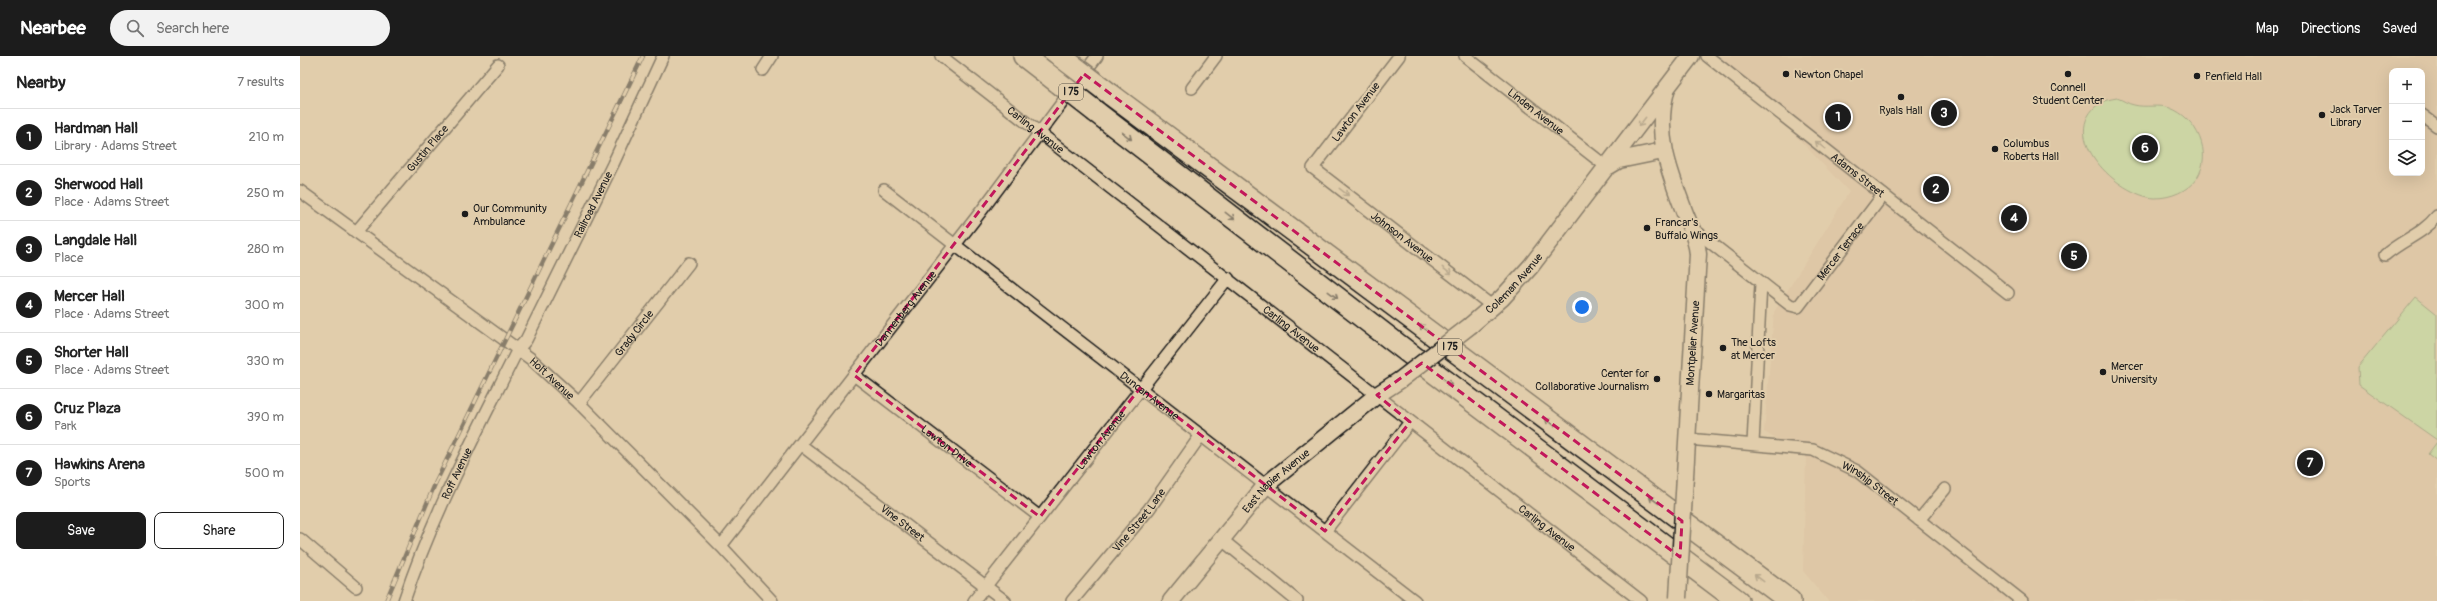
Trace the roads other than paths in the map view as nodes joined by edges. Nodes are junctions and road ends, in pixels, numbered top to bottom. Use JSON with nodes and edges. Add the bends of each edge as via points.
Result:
{"nodes":[{"id":1,"x":663,"y":56,"type":"edge"},
{"id":2,"x":772,"y":56,"type":"edge"},
{"id":3,"x":941,"y":56,"type":"edge"},
{"id":4,"x":1023,"y":56,"type":"edge"},
{"id":5,"x":1060,"y":56,"type":"edge"},
{"id":6,"x":1097,"y":56,"type":"edge"},
{"id":7,"x":1216,"y":56,"type":"edge"},
{"id":8,"x":1399,"y":56,"type":"edge"},
{"id":9,"x":1465,"y":56,"type":"edge"},
{"id":10,"x":1691,"y":56,"type":"edge"},
{"id":11,"x":1707,"y":56,"type":"edge"},
{"id":12,"x":498,"y":65,"type":"dead end"},
{"id":13,"x":763,"y":70,"type":"dead end"},
{"id":14,"x":1192,"y":88,"type":"dead end"},
{"id":15,"x":1666,"y":91,"type":"junction"},
{"id":16,"x":2425,"y":117,"type":"edge"},
{"id":17,"x":2437,"y":126,"type":"edge"},
{"id":18,"x":1041,"y":132,"type":"junction"},
{"id":19,"x":1664,"y":151,"type":"junction"},
{"id":20,"x":1607,"y":167,"type":"junction"},
{"id":21,"x":1313,"y":168,"type":"joint"},
{"id":22,"x":884,"y":190,"type":"dead end"},
{"id":23,"x":300,"y":191,"type":"edge"},
{"id":24,"x":1883,"y":195,"type":"junction"},
{"id":25,"x":2437,"y":216,"type":"edge"},
{"id":26,"x":1690,"y":227,"type":"junction"},
{"id":27,"x":356,"y":232,"type":"junction"},
{"id":28,"x":955,"y":244,"type":"junction"},
{"id":29,"x":2385,"y":255,"type":"dead end"},
{"id":30,"x":689,"y":263,"type":"dead end"},
{"id":31,"x":1228,"y":278,"type":"junction"},
{"id":32,"x":1761,"y":284,"type":"junction"},
{"id":33,"x":2008,"y":293,"type":"dead end"},
{"id":34,"x":1492,"y":306,"type":"junction"},
{"id":35,"x":518,"y":349,"type":"junction"},
{"id":36,"x":854,"y":375,"type":"junction"},
{"id":37,"x":1400,"y":380,"type":"joint"},
{"id":38,"x":1140,"y":388,"type":"junction"},
{"id":39,"x":1377,"y":395,"type":"junction"},
{"id":40,"x":578,"y":403,"type":"junction"},
{"id":41,"x":1410,"y":422,"type":"junction"},
{"id":42,"x":1201,"y":435,"type":"junction"},
{"id":43,"x":1686,"y":439,"type":"junction"},
{"id":44,"x":1753,"y":444,"type":"junction"},
{"id":45,"x":801,"y":445,"type":"junction"},
{"id":46,"x":1266,"y":485,"type":"junction"},
{"id":47,"x":1944,"y":489,"type":"dead end"},
{"id":48,"x":1040,"y":517,"type":"junction"},
{"id":49,"x":1919,"y":520,"type":"junction"},
{"id":50,"x":1325,"y":530,"type":"junction"},
{"id":51,"x":300,"y":539,"type":"edge"},
{"id":52,"x":1221,"y":539,"type":"junction"},
{"id":53,"x":721,"y":546,"type":"junction"},
{"id":54,"x":986,"y":586,"type":"junction"},
{"id":55,"x":356,"y":587,"type":"dead end"},
{"id":56,"x":1677,"y":599,"type":"edge"},
{"id":57,"x":404,"y":601,"type":"edge"},
{"id":58,"x":772,"y":601,"type":"edge"},
{"id":59,"x":974,"y":601,"type":"edge"},
{"id":60,"x":1005,"y":601,"type":"edge"},
{"id":61,"x":1072,"y":601,"type":"edge"},
{"id":62,"x":1172,"y":601,"type":"edge"},
{"id":63,"x":1297,"y":601,"type":"edge"},
{"id":64,"x":1415,"y":601,"type":"edge"},
{"id":65,"x":1641,"y":601,"type":"edge"},
{"id":66,"x":1738,"y":601,"type":"edge"},
{"id":67,"x":1790,"y":601,"type":"edge"},
{"id":68,"x":2022,"y":601,"type":"edge"}],
"edges":[{"from":1,"to":35,"type":"street","name":"Railroad Avenue","via":[[526,340]]},
{"from":2,"to":13,"type":"street"},
{"from":3,"to":18,"type":"street","name":"Carling Avenue"},
{"from":4,"to":66,"type":"highway","number":"I 75","one_way":true,"bridge":true,"via":[[1412,356]]},
{"from":67,"to":5,"type":"highway","number":"I 75","one_way":true,"bridge":true},
{"from":6,"to":18,"type":"street","name":"Dannenberg Avenue"},
{"from":7,"to":14,"type":"street"},
{"from":8,"to":21,"type":"street","name":"Lawton Avenue"},
{"from":9,"to":20,"type":"street","name":"Linden Avenue"},
{"from":10,"to":15,"type":"street","name":"Coleman Avenue"},
{"from":24,"to":11,"type":"street","name":"Adams Street","one_way":true},
{"from":12,"to":27,"type":"street","name":"Gustin Place"},
{"from":15,"to":19,"type":"street","name":"Montpelier Avenue","via":[[1660,124]]},
{"from":15,"to":20,"type":"street","name":"Coleman Avenue","one_way":true},
{"from":16,"to":17,"type":"street"},
{"from":18,"to":28,"type":"street","name":"Dannenberg Avenue"},
{"from":18,"to":31,"type":"street","name":"Carling Avenue"},
{"from":19,"to":20,"type":"street","name":"Coleman Avenue","via":[[1619,160]]},
{"from":19,"to":26,"type":"street","name":"Montpelier Avenue"},
{"from":20,"to":34,"type":"street","name":"Coleman Avenue","via":[[1531,266]]},
{"from":21,"to":34,"type":"street","name":"Johnson Avenue","one_way":true},
{"from":22,"to":28,"type":"street","name":"Duncan Avenue"},
{"from":23,"to":27,"type":"street","name":"Holt Avenue"},
{"from":24,"to":32,"type":"street","name":"Mercer Terrace","via":[[1798,307],[1790,305]]},
{"from":24,"to":33,"type":"street","name":"Adams Street"},
{"from":25,"to":29,"type":"street","via":[[2427,228],[2396,245]]},
{"from":26,"to":32,"type":"street"},
{"from":26,"to":43,"type":"street","name":"Montpelier Avenue","via":[[1696,239],[1698,254]]},
{"from":27,"to":35,"type":"street","name":"Holt Avenue"},
{"from":28,"to":36,"type":"street","name":"Dannenberg Avenue"},
{"from":28,"to":38,"type":"street","name":"Duncan Avenue"},
{"from":30,"to":40,"type":"street","name":"Grady Circle"},
{"from":31,"to":38,"type":"street","name":"Lawton Avenue"},
{"from":31,"to":39,"type":"street","name":"Carling Avenue"},
{"from":32,"to":44,"type":"street"},
{"from":34,"to":37,"type":"street","name":"Coleman Avenue","bridge":true},
{"from":35,"to":40,"type":"street","name":"Holt Avenue"},
{"from":35,"to":57,"type":"street","name":"Roff Avenue","via":[[434,521]]},
{"from":36,"to":45,"type":"street","name":"Dannenberg Avenue"},
{"from":36,"to":48,"type":"street","name":"Lawton Drive"},
{"from":37,"to":39,"type":"street","name":"East Napier Avenue"},
{"from":38,"to":42,"type":"street","name":"Duncan Avenue"},
{"from":38,"to":48,"type":"street","name":"Lawton Avenue"},
{"from":39,"to":41,"type":"street","name":"Carling Avenue"},
{"from":39,"to":46,"type":"street","name":"East Napier Avenue"},
{"from":40,"to":53,"type":"street","name":"Holt Avenue"},
{"from":41,"to":50,"type":"street"},
{"from":41,"to":65,"type":"street","name":"Carling Avenue"},
{"from":42,"to":46,"type":"street","name":"Duncan Avenue"},
{"from":42,"to":61,"type":"street","name":"Vine Street Lane","via":[[1148,509]]},
{"from":43,"to":44,"type":"street","name":"Winship Street"},
{"from":43,"to":56,"type":"street","name":"Montpelier Avenue","bridge":true},
{"from":44,"to":49,"type":"street","name":"Winship Street","via":[[1813,450],[1857,471]]},
{"from":45,"to":53,"type":"street","name":"Dannenberg Avenue"},
{"from":45,"to":54,"type":"street","name":"Vine Street"},
{"from":46,"to":50,"type":"street","name":"Duncan Avenue"},
{"from":46,"to":52,"type":"street","name":"East Napier Avenue"},
{"from":47,"to":49,"type":"street"},
{"from":48,"to":54,"type":"street","name":"Lawton Avenue"},
{"from":49,"to":68,"type":"street","name":"Winship Street"},
{"from":50,"to":64,"type":"street","name":"Duncan Avenue"},
{"from":51,"to":55,"type":"street"},
{"from":52,"to":62,"type":"street","name":"East Napier Avenue"},
{"from":52,"to":63,"type":"street"},
{"from":53,"to":58,"type":"street","name":"Holt Avenue"},
{"from":54,"to":59,"type":"street","name":"Lawton Avenue"},
{"from":54,"to":60,"type":"street","name":"Vine Street"}]}
